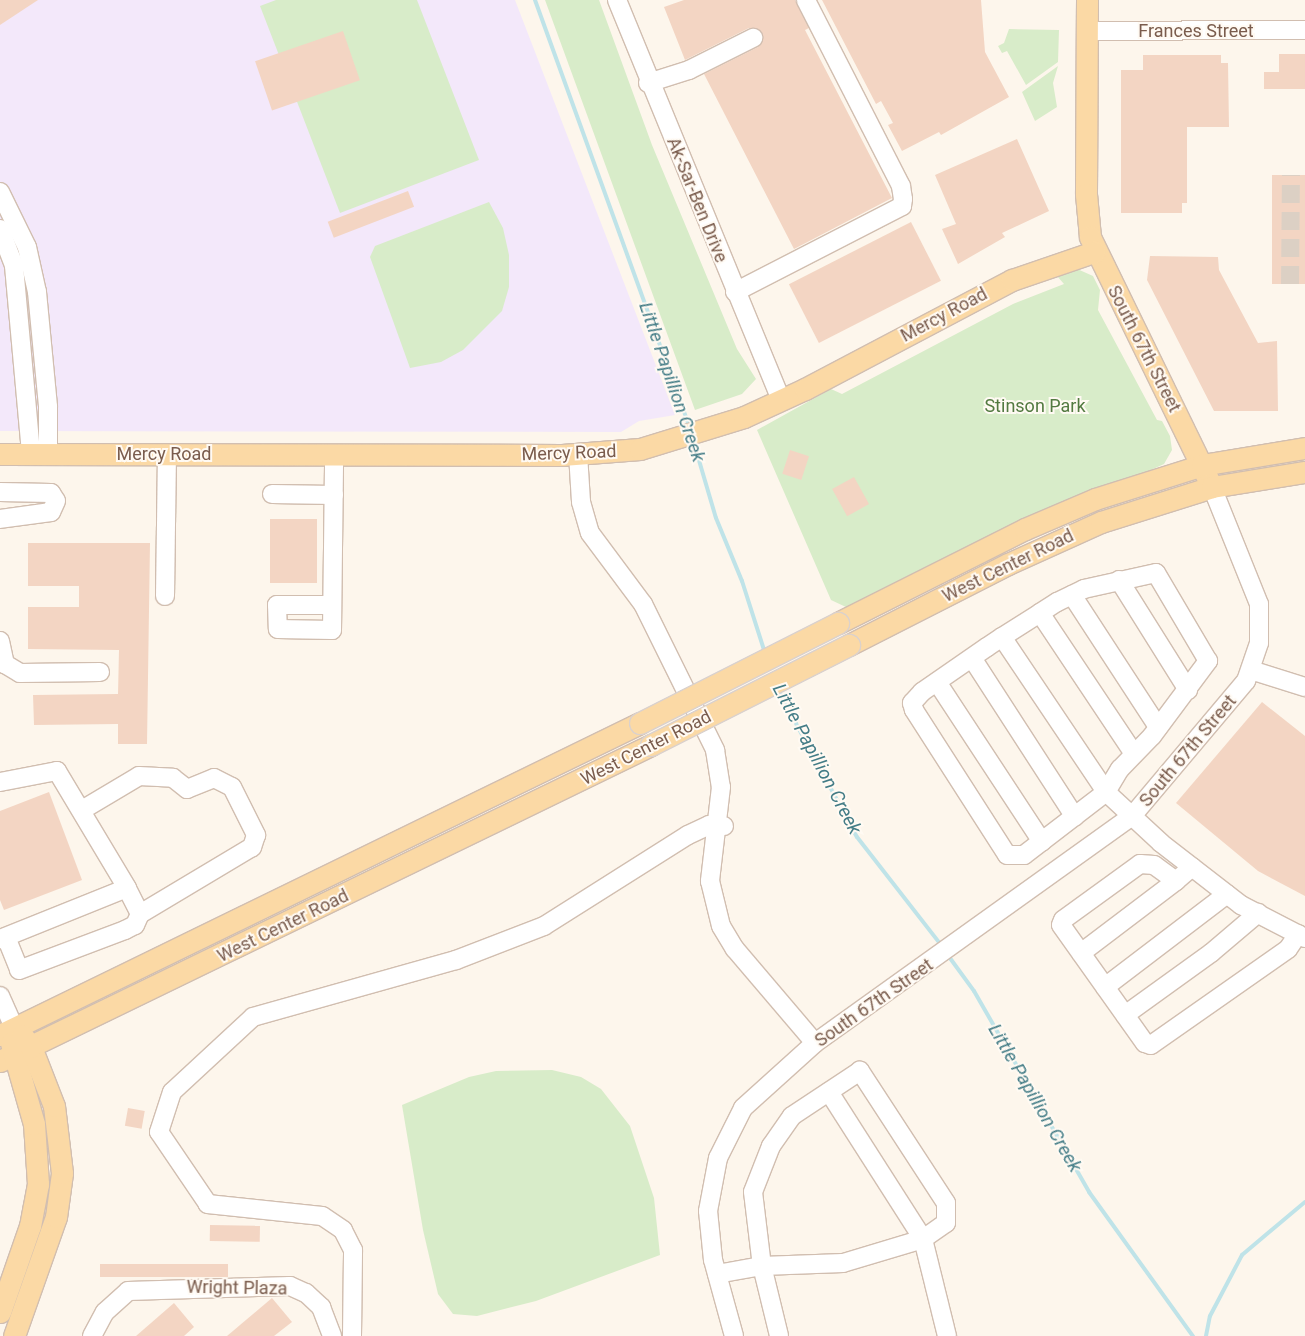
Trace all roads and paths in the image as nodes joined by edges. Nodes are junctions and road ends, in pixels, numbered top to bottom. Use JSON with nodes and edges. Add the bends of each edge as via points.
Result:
{"nodes":[{"id":1,"x":617,"y":0,"type":"edge"},
{"id":2,"x":806,"y":0,"type":"edge"},
{"id":3,"x":1087,"y":0,"type":"edge"},
{"id":4,"x":1305,"y":30,"type":"edge"},
{"id":5,"x":1087,"y":31,"type":"junction"},
{"id":6,"x":754,"y":38,"type":"dead end"},
{"id":7,"x":648,"y":83,"type":"junction"},
{"id":8,"x":0,"y":192,"type":"edge"},
{"id":9,"x":0,"y":229,"type":"edge"},
{"id":10,"x":1094,"y":252,"type":"junction"},
{"id":11,"x":735,"y":292,"type":"junction"},
{"id":12,"x":781,"y":399,"type":"junction"},
{"id":13,"x":1305,"y":448,"type":"edge"},
{"id":14,"x":0,"y":454,"type":"edge"},
{"id":15,"x":39,"y":454,"type":"junction"},
{"id":16,"x":167,"y":454,"type":"junction"},
{"id":17,"x":578,"y":454,"type":"junction"},
{"id":18,"x":334,"y":455,"type":"junction"},
{"id":19,"x":1202,"y":465,"type":"junction"},
{"id":20,"x":1305,"y":472,"type":"edge"},
{"id":21,"x":1212,"y":487,"type":"junction"},
{"id":22,"x":0,"y":492,"type":"edge"},
{"id":23,"x":272,"y":494,"type":"dead end"},
{"id":24,"x":334,"y":495,"type":"junction"},
{"id":25,"x":0,"y":519,"type":"edge"},
{"id":26,"x":1119,"y":580,"type":"junction"},
{"id":27,"x":1072,"y":595,"type":"junction"},
{"id":28,"x":165,"y":596,"type":"dead end"},
{"id":29,"x":332,"y":606,"type":"dead end"},
{"id":30,"x":1040,"y":613,"type":"junction"},
{"id":31,"x":1002,"y":637,"type":"junction"},
{"id":32,"x":0,"y":647,"type":"edge"},
{"id":33,"x":972,"y":658,"type":"junction"},
{"id":34,"x":1250,"y":670,"type":"junction"},
{"id":35,"x":100,"y":672,"type":"dead end"},
{"id":36,"x":937,"y":682,"type":"junction"},
{"id":37,"x":1305,"y":687,"type":"edge"},
{"id":38,"x":1188,"y":690,"type":"junction"},
{"id":39,"x":1158,"y":727,"type":"junction"},
{"id":40,"x":1134,"y":754,"type":"junction"},
{"id":41,"x":0,"y":782,"type":"edge"},
{"id":42,"x":1106,"y":792,"type":"junction"},
{"id":43,"x":82,"y":810,"type":"junction"},
{"id":44,"x":1133,"y":815,"type":"junction"},
{"id":45,"x":1075,"y":817,"type":"junction"},
{"id":46,"x":721,"y":826,"type":"junction"},
{"id":47,"x":1042,"y":842,"type":"junction"},
{"id":48,"x":1192,"y":867,"type":"junction"},
{"id":49,"x":1176,"y":881,"type":"junction"},
{"id":50,"x":126,"y":888,"type":"junction"},
{"id":51,"x":1227,"y":894,"type":"junction"},
{"id":52,"x":1258,"y":913,"type":"junction"},
{"id":53,"x":140,"y":914,"type":"junction"},
{"id":54,"x":1302,"y":936,"type":"edge"},
{"id":55,"x":3,"y":938,"type":"edge"},
{"id":56,"x":1080,"y":953,"type":"junction"},
{"id":57,"x":1105,"y":987,"type":"junction"},
{"id":58,"x":0,"y":996,"type":"edge"},
{"id":59,"x":1125,"y":1015,"type":"junction"},
{"id":60,"x":7,"y":1031,"type":"edge"},
{"id":61,"x":815,"y":1043,"type":"junction"},
{"id":62,"x":14,"y":1055,"type":"edge"},
{"id":63,"x":829,"y":1092,"type":"junction"},
{"id":64,"x":923,"y":1240,"type":"junction"},
{"id":65,"x":762,"y":1266,"type":"junction"},
{"id":66,"x":717,"y":1274,"type":"junction"},
{"id":67,"x":0,"y":1312,"type":"edge"},
{"id":68,"x":14,"y":1336,"type":"edge"},
{"id":69,"x":92,"y":1336,"type":"edge"},
{"id":70,"x":332,"y":1336,"type":"edge"},
{"id":71,"x":352,"y":1336,"type":"edge"},
{"id":72,"x":734,"y":1336,"type":"edge"},
{"id":73,"x":778,"y":1336,"type":"edge"},
{"id":74,"x":947,"y":1336,"type":"edge"}],
"edges":[{"from":1,"to":7,"type":"street","name":"Ak-Sar-Ben Drive"},
{"from":2,"to":11,"type":"street","via":[[901,186],[904,199],[902,206]]},
{"from":3,"to":5,"type":"main road","name":"South 67th Street"},
{"from":4,"to":5,"type":"street","name":"Frances Street"},
{"from":5,"to":10,"type":"main road","name":"South 67th Street","via":[[1086,194]]},
{"from":6,"to":7,"type":"street","via":[[689,70]]},
{"from":7,"to":11,"type":"street","name":"Ak-Sar-Ben Drive"},
{"from":8,"to":15,"type":"street","via":[[27,247],[37,292],[48,406]]},
{"from":9,"to":15,"type":"street","via":[[14,266]]},
{"from":10,"to":12,"type":"main road","name":"Mercy Road","via":[[1012,280]]},
{"from":10,"to":19,"type":"main road","name":"South 67th Street"},
{"from":11,"to":12,"type":"street","name":"Ak-Sar-Ben Drive"},
{"from":12,"to":17,"type":"main road","name":"Mercy Road","via":[[744,417],[640,449]]},
{"from":13,"to":19,"type":"main road","name":"West Center Road"},
{"from":14,"to":15,"type":"main road","name":"Mercy Road"},
{"from":15,"to":16,"type":"main road","name":"Mercy Road"},
{"from":16,"to":18,"type":"main road","name":"Mercy Road"},
{"from":16,"to":28,"type":"street"},
{"from":17,"to":18,"type":"main road","name":"Mercy Road"},
{"from":17,"to":46,"type":"street","via":[[581,502],[590,533],[642,604],[715,750],[721,787]]},
{"from":18,"to":24,"type":"street"},
{"from":19,"to":21,"type":"main road","name":"South 67th Street"},
{"from":19,"to":60,"type":"main road","name":"West Center Road","bridge":true,"via":[[1066,510],[640,723]]},
{"from":20,"to":21,"type":"main road","name":"West Center Road"},
{"from":21,"to":34,"type":"street","name":"South 67th Street","via":[[1257,596],[1260,632]]},
{"from":21,"to":62,"type":"main road","name":"West Center Road","bridge":true,"via":[[1071,535],[651,746]]},
{"from":22,"to":25,"type":"street","via":[[51,493],[56,501],[52,512]]},
{"from":23,"to":24,"type":"street"},
{"from":24,"to":29,"type":"street"},
{"from":26,"to":27,"type":"street"},
{"from":26,"to":38,"type":"street"},
{"from":26,"to":38,"type":"street","via":[[1151,572],[1160,578],[1208,658],[1207,666]]},
{"from":27,"to":30,"type":"street"},
{"from":27,"to":39,"type":"street"},
{"from":30,"to":31,"type":"street"},
{"from":30,"to":40,"type":"street"},
{"from":31,"to":33,"type":"street"},
{"from":31,"to":42,"type":"street"},
{"from":32,"to":35,"type":"street","via":[[4,664],[20,672]]},
{"from":33,"to":36,"type":"street"},
{"from":33,"to":45,"type":"street"},
{"from":34,"to":37,"type":"street"},
{"from":34,"to":44,"type":"street","name":"South 67th Street","via":[[1238,693]]},
{"from":36,"to":47,"type":"street"},
{"from":36,"to":47,"type":"street","via":[[914,698],[914,710],[997,840],[1007,855],[1019,858]]},
{"from":38,"to":39,"type":"street"},
{"from":39,"to":40,"type":"street"},
{"from":40,"to":42,"type":"street"},
{"from":41,"to":43,"type":"street","via":[[50,769],[62,777]]},
{"from":42,"to":44,"type":"street"},
{"from":42,"to":45,"type":"street"},
{"from":43,"to":50,"type":"street"},
{"from":43,"to":53,"type":"street","via":[[139,776],[173,778],[187,789],[214,778],[232,787],[256,835],[252,848]]},
{"from":44,"to":48,"type":"street"},
{"from":44,"to":61,"type":"street","name":"South 67th Street"},
{"from":45,"to":47,"type":"street"},
{"from":46,"to":61,"type":"street","via":[[710,881],[721,926],[735,949]]},
{"from":46,"to":71,"type":"street","via":[[688,836],[544,926],[456,960],[254,1017],[172,1092],[159,1132],[208,1204],[322,1216],[343,1230],[353,1250]]},
{"from":48,"to":49,"type":"street"},
{"from":48,"to":51,"type":"street"},
{"from":49,"to":56,"type":"street"},
{"from":49,"to":56,"type":"street","via":[[1147,862],[1063,920],[1061,925]]},
{"from":50,"to":53,"type":"street"},
{"from":50,"to":55,"type":"street"},
{"from":51,"to":52,"type":"street"},
{"from":51,"to":57,"type":"street"},
{"from":52,"to":54,"type":"street"},
{"from":52,"to":59,"type":"street","via":[[1211,953]]},
{"from":53,"to":55,"type":"street","via":[[135,925],[19,970]]},
{"from":54,"to":59,"type":"street","via":[[1151,1045],[1145,1043]]},
{"from":56,"to":57,"type":"street"},
{"from":57,"to":59,"type":"street"},
{"from":58,"to":60,"type":"street"},
{"from":60,"to":62,"type":"main road"},
{"from":61,"to":66,"type":"street","name":"South 67th Street","via":[[753,1098],[723,1144],[712,1179],[708,1211]]},
{"from":62,"to":67,"type":"main road","via":[[34,1124],[38,1184],[30,1226]]},
{"from":62,"to":68,"type":"main road","via":[[57,1120],[62,1182],[56,1217]]},
{"from":63,"to":64,"type":"street"},
{"from":63,"to":64,"type":"street","via":[[860,1071],[940,1195],[948,1213],[946,1223]]},
{"from":63,"to":65,"type":"street","via":[[792,1116],[771,1146],[760,1174],[752,1209]]},
{"from":64,"to":65,"type":"street","via":[[843,1263]]},
{"from":64,"to":74,"type":"street"},
{"from":65,"to":66,"type":"street"},
{"from":65,"to":73,"type":"street"},
{"from":66,"to":72,"type":"street","name":"South 67th Street"},
{"from":69,"to":70,"type":"street","name":"Wright Plaza","via":[[117,1298],[128,1292],[149,1288],[290,1286],[306,1293],[321,1306]]}]}
